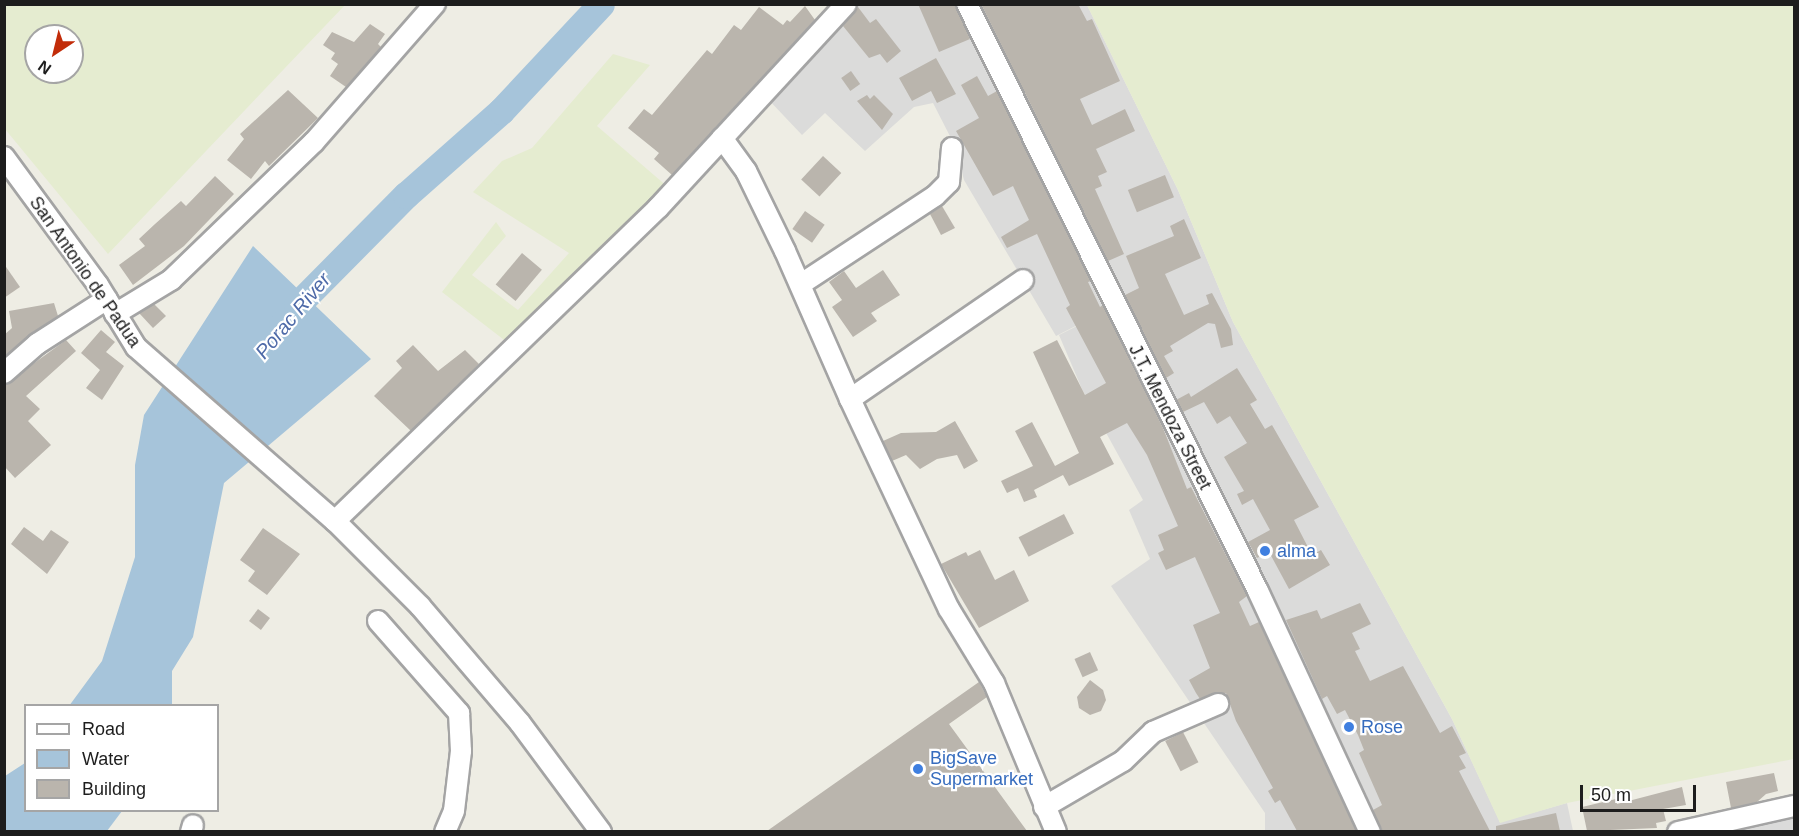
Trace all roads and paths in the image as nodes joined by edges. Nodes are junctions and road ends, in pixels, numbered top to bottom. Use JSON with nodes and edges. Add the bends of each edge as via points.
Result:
{"nodes":[{"id":1,"x":435,"y":4,"type":"edge"},
{"id":2,"x":846,"y":4,"type":"edge"},
{"id":3,"x":967,"y":4,"type":"edge"},
{"id":4,"x":722,"y":138,"type":"junction"},
{"id":5,"x":952,"y":148,"type":"dead end"},
{"id":6,"x":4,"y":158,"type":"edge"},
{"id":7,"x":1023,"y":280,"type":"dead end"},
{"id":8,"x":801,"y":284,"type":"junction"},
{"id":9,"x":111,"y":306,"type":"junction"},
{"id":10,"x":4,"y":373,"type":"edge"},
{"id":11,"x":850,"y":399,"type":"junction"},
{"id":12,"x":335,"y":521,"type":"junction"},
{"id":13,"x":378,"y":621,"type":"dead end"},
{"id":14,"x":1218,"y":704,"type":"dead end"},
{"id":15,"x":1794,"y":806,"type":"edge"},
{"id":16,"x":1044,"y":807,"type":"junction"},
{"id":17,"x":445,"y":831,"type":"edge"},
{"id":18,"x":601,"y":831,"type":"edge"},
{"id":19,"x":1056,"y":831,"type":"edge"},
{"id":20,"x":1370,"y":831,"type":"edge"},
{"id":21,"x":1678,"y":831,"type":"edge"}],
"edges":[{"from":1,"to":9,"type":"street","via":[[314,142],[171,280]]},
{"from":2,"to":4,"type":"street"},
{"from":3,"to":20,"type":"street","name":"J.T. Mendoza Street","via":[[1258,591]]},
{"from":4,"to":8,"type":"street","via":[[746,171]]},
{"from":4,"to":12,"type":"street","via":[[658,208]]},
{"from":5,"to":8,"type":"street","via":[[949,182],[935,196]]},
{"from":6,"to":9,"type":"street","name":"San Antonio de Padua"},
{"from":7,"to":11,"type":"street"},
{"from":8,"to":11,"type":"street"},
{"from":9,"to":10,"type":"street","via":[[37,344]]},
{"from":9,"to":12,"type":"street","name":"San Antonio de Padua","via":[[145,357]]},
{"from":11,"to":16,"type":"street","via":[[949,609],[994,683]]},
{"from":12,"to":18,"type":"street","name":"San Antonio de Padua","via":[[420,606],[497,696]]},
{"from":13,"to":17,"type":"street","via":[[459,713],[461,751],[454,811]]},
{"from":14,"to":16,"type":"street","via":[[1153,732],[1123,761]]},
{"from":15,"to":21,"type":"street"},
{"from":16,"to":19,"type":"street"}]}
